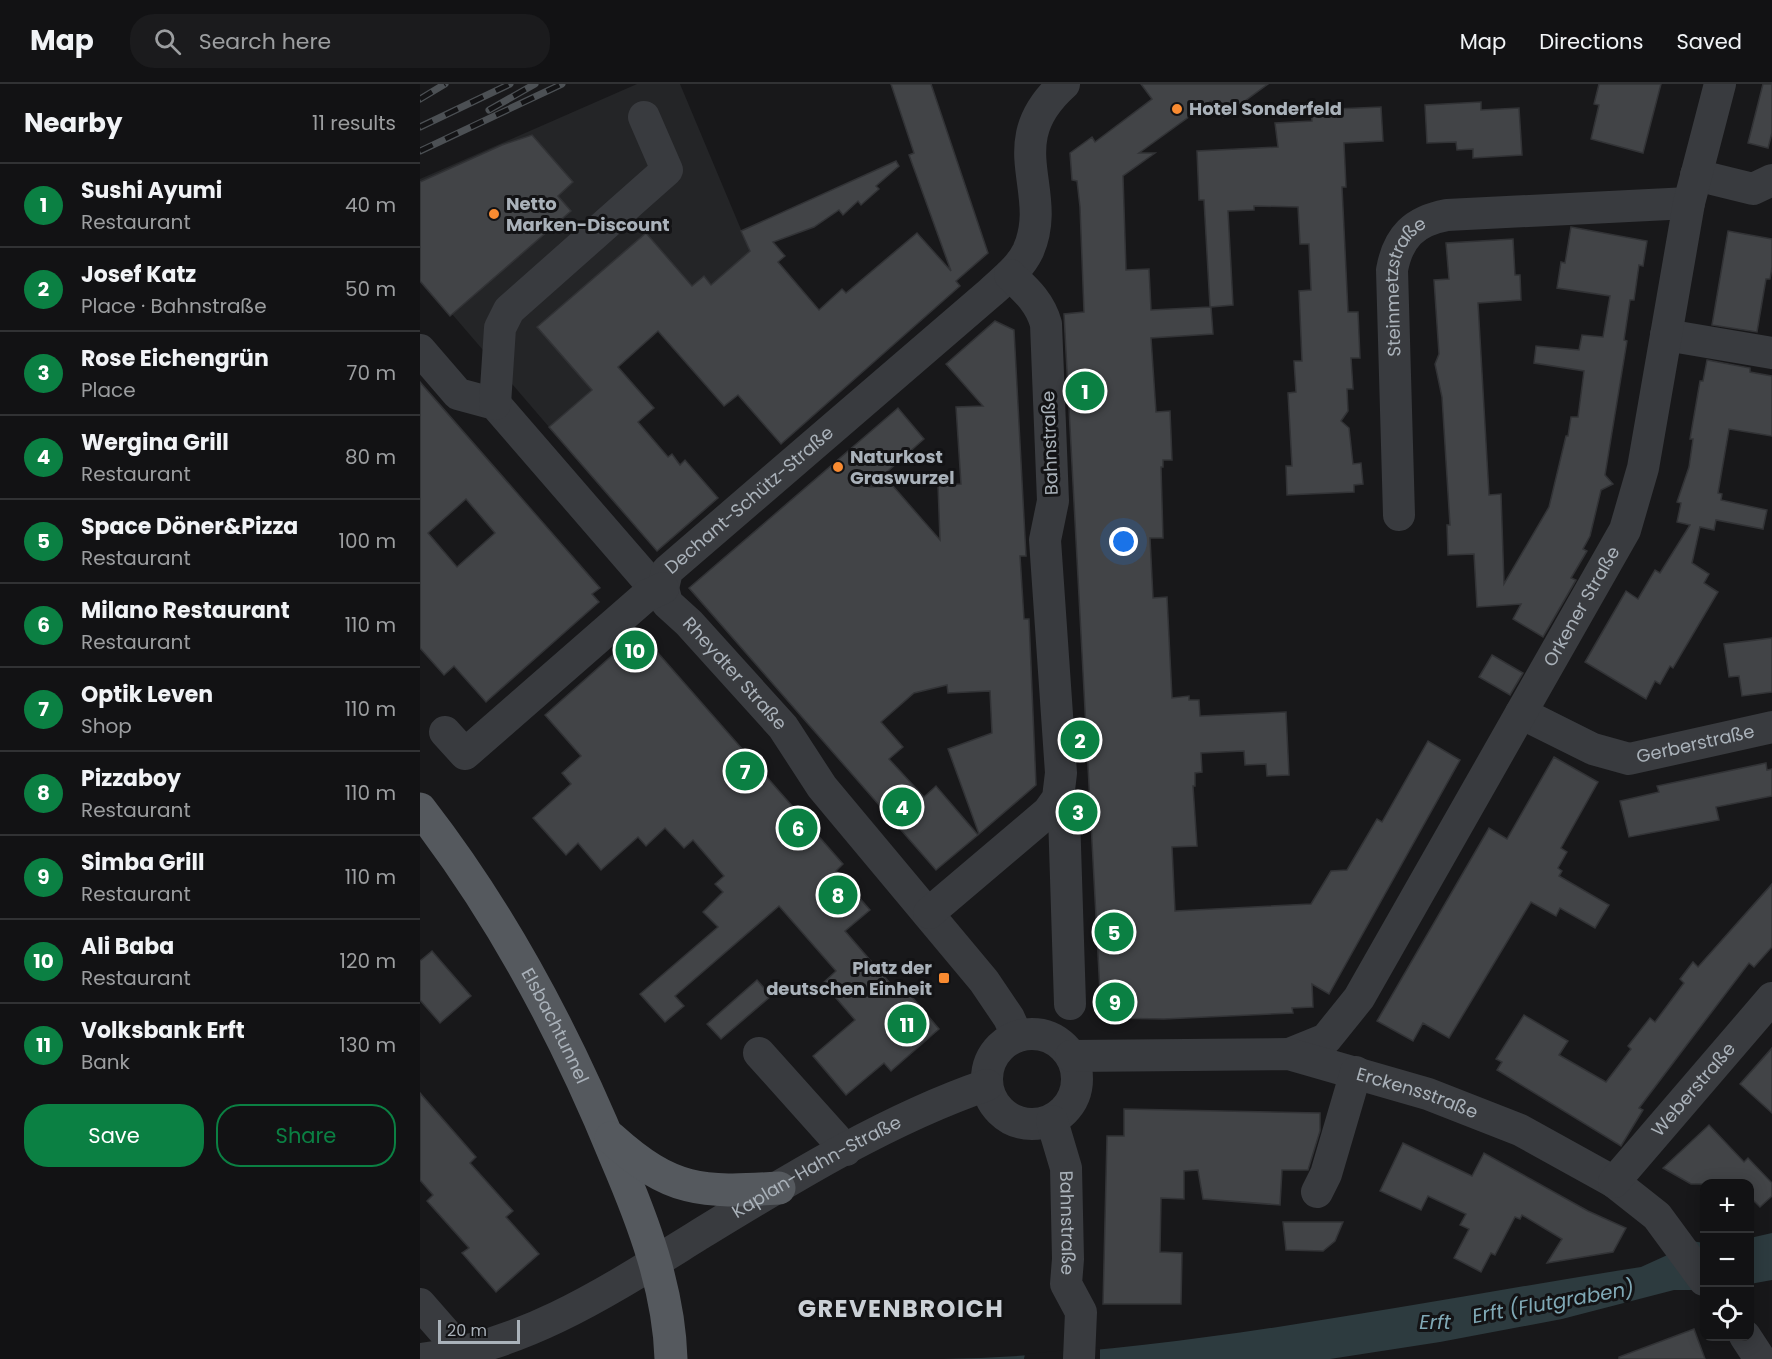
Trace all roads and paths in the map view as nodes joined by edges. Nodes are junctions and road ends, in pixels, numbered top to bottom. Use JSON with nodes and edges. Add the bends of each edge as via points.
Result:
{"nodes":[{"id":1,"x":1064,"y":84,"type":"edge"},
{"id":2,"x":1720,"y":84,"type":"edge"},
{"id":3,"x":644,"y":117,"type":"dead end"},
{"id":4,"x":1772,"y":180,"type":"edge"},
{"id":5,"x":1692,"y":189,"type":"junction"},
{"id":6,"x":1010,"y":275,"type":"junction"},
{"id":7,"x":1666,"y":335,"type":"junction"},
{"id":8,"x":420,"y":350,"type":"edge"},
{"id":9,"x":1772,"y":353,"type":"edge"},
{"id":10,"x":495,"y":404,"type":"junction"},
{"id":11,"x":1399,"y":515,"type":"dead end"},
{"id":12,"x":663,"y":588,"type":"junction"},
{"id":13,"x":1521,"y":713,"type":"junction"},
{"id":14,"x":1772,"y":727,"type":"edge"},
{"id":15,"x":445,"y":732,"type":"dead end"},
{"id":16,"x":1059,"y":786,"type":"junction"},
{"id":17,"x":420,"y":809,"type":"edge"},
{"id":18,"x":929,"y":913,"type":"junction"},
{"id":19,"x":1772,"y":998,"type":"edge"},
{"id":20,"x":1070,"y":1004,"type":"dead end"},
{"id":21,"x":1017,"y":1036,"type":"junction"},
{"id":22,"x":759,"y":1053,"type":"dead end"},
{"id":23,"x":1289,"y":1054,"type":"junction"},
{"id":24,"x":1071,"y":1056,"type":"junction"},
{"id":25,"x":1356,"y":1072,"type":"junction"},
{"id":26,"x":987,"y":1085,"type":"junction"},
{"id":27,"x":1052,"y":1120,"type":"junction"},
{"id":28,"x":607,"y":1134,"type":"junction"},
{"id":29,"x":846,"y":1150,"type":"junction"},
{"id":30,"x":1614,"y":1182,"type":"junction"},
{"id":31,"x":779,"y":1188,"type":"junction"},
{"id":32,"x":1317,"y":1192,"type":"dead end"},
{"id":33,"x":654,"y":1263,"type":"junction"},
{"id":34,"x":1700,"y":1274,"type":"edge"},
{"id":35,"x":420,"y":1304,"type":"edge"},
{"id":36,"x":1748,"y":1341,"type":"edge"},
{"id":37,"x":1079,"y":1348,"type":"edge"},
{"id":38,"x":462,"y":1352,"type":"junction"},
{"id":39,"x":422,"y":1359,"type":"edge"},
{"id":40,"x":671,"y":1359,"type":"edge"},
{"id":41,"x":1760,"y":1359,"type":"edge"}],
"edges":[{"from":1,"to":6,"type":"street","via":[[1042,106],[1031,133],[1034,233],[1024,258]]},
{"from":2,"to":5,"type":"street","name":"Orkener Straße"},
{"from":3,"to":10,"type":"street","via":[[667,170],[509,310],[500,328]]},
{"from":4,"to":5,"type":"street","name":"Steinmetzstraße","via":[[1753,189]]},
{"from":5,"to":7,"type":"street","name":"Orkener Straße"},
{"from":5,"to":11,"type":"street","name":"Steinmetzstraße","via":[[1456,214],[1431,219],[1405,235],[1392,270]]},
{"from":6,"to":12,"type":"street","name":"Dechant-Schütz-Straße","via":[[667,571]]},
{"from":6,"to":16,"type":"street","name":"Bahnstraße","via":[[1034,298],[1046,324],[1053,501],[1045,540]]},
{"from":7,"to":9,"type":"street"},
{"from":7,"to":13,"type":"street","name":"Orkener Straße","via":[[1632,511],[1615,550]]},
{"from":8,"to":10,"type":"street","via":[[458,394]]},
{"from":10,"to":12,"type":"street","name":"Rheydter Straße","via":[[644,576]]},
{"from":12,"to":15,"type":"street","name":"Dechant-Schütz-Straße","via":[[646,596],[465,754]]},
{"from":12,"to":18,"type":"street","name":"Rheydter Straße","via":[[667,603],[783,727],[822,787]]},
{"from":13,"to":14,"type":"street","name":"Gerberstraße","via":[[1593,749],[1629,759]]},
{"from":13,"to":23,"type":"street","name":"Orkener Straße","via":[[1359,998],[1326,1038]]},
{"from":16,"to":18,"type":"street","via":[[1048,812]]},
{"from":16,"to":20,"type":"street","name":"Bahnstraße","via":[[1064,815]]},
{"from":17,"to":28,"type":"main road","name":"Elsbachtunnel","via":[[479,890],[524,963]]},
{"from":18,"to":21,"type":"street","name":"Rheydter Straße","via":[[984,981]]},
{"from":19,"to":30,"type":"street","name":"Weberstraße"},
{"from":21,"to":24,"type":"street","via":[[1047,1037],[1057,1041]]},
{"from":21,"to":26,"type":"street","via":[[994,1056]]},
{"from":22,"to":29,"type":"street"},
{"from":23,"to":24,"type":"street","name":"Erckensstraße"},
{"from":23,"to":25,"type":"street","name":"Erckensstraße"},
{"from":24,"to":27,"type":"street","via":[[1078,1080],[1076,1092],[1062,1114]]},
{"from":25,"to":30,"type":"street","name":"Erckensstraße","via":[[1495,1119],[1560,1150]]},
{"from":25,"to":32,"type":"street"},
{"from":26,"to":27,"type":"street","via":[[995,1105],[1010,1119],[1031,1125]]},
{"from":26,"to":29,"type":"street","name":"Kaplan-Hahn-Straße","via":[[912,1115]]},
{"from":27,"to":37,"type":"street","name":"Bahnstraße","via":[[1066,1168],[1066,1284],[1081,1312]]},
{"from":28,"to":31,"type":"main road","via":[[646,1167],[682,1185],[721,1191]]},
{"from":28,"to":33,"type":"main road","name":"Elsbachtunnel"},
{"from":29,"to":31,"type":"street","name":"Kaplan-Hahn-Straße"},
{"from":30,"to":34,"type":"street","name":"Erckensstraße","via":[[1666,1226]]},
{"from":31,"to":33,"type":"street","name":"Kaplan-Hahn-Straße"},
{"from":33,"to":38,"type":"street","name":"Kaplan-Hahn-Straße","via":[[566,1315],[513,1338]]},
{"from":33,"to":40,"type":"main road","name":"Elsbachtunnel"},
{"from":35,"to":38,"type":"street"},
{"from":36,"to":41,"type":"street"},
{"from":38,"to":39,"type":"street","name":"Kaplan-Hahn-Straße"}]}
